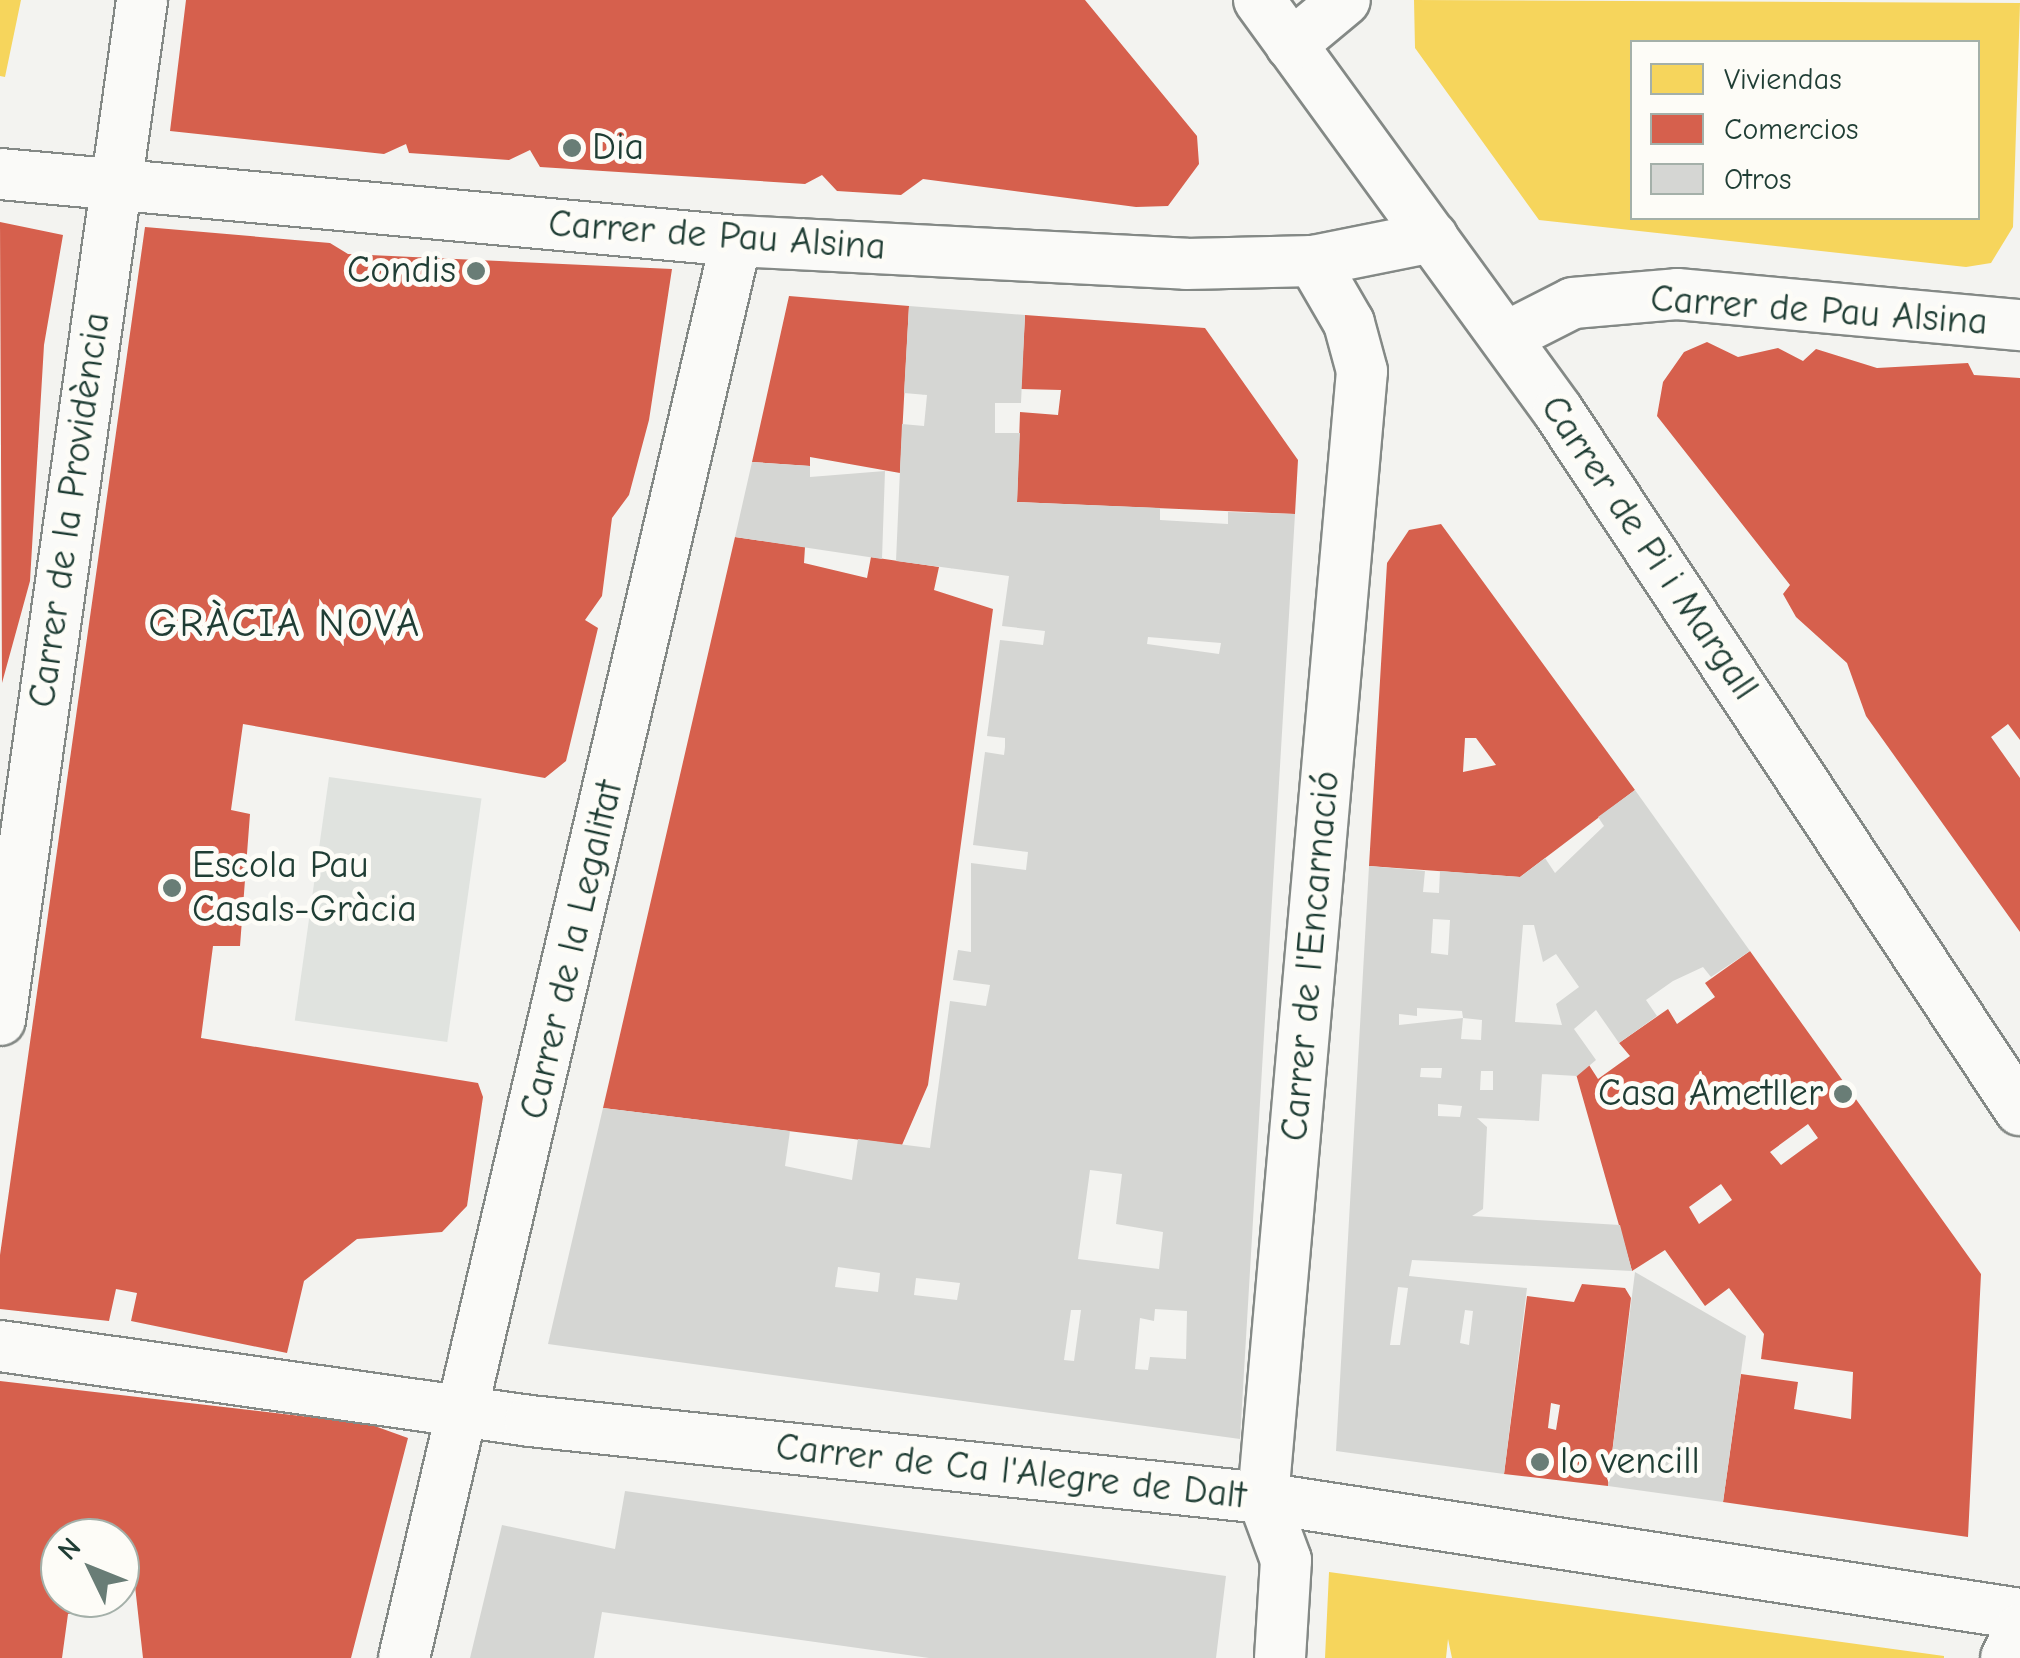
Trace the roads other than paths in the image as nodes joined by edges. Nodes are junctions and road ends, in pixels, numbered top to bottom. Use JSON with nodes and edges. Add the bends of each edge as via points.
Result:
{"nodes":[{"id":1,"x":142,"y":0,"type":"edge"},
{"id":2,"x":1259,"y":0,"type":"edge"},
{"id":3,"x":1345,"y":0,"type":"edge"},
{"id":4,"x":1291,"y":45,"type":"junction"},
{"id":5,"x":0,"y":174,"type":"edge"},
{"id":6,"x":121,"y":183,"type":"junction"},
{"id":7,"x":1434,"y":237,"type":"junction"},
{"id":8,"x":736,"y":241,"type":"junction"},
{"id":9,"x":1313,"y":261,"type":"junction"},
{"id":10,"x":2020,"y":325,"type":"edge"},
{"id":11,"x":1506,"y":337,"type":"junction"},
{"id":12,"x":0,"y":1020,"type":"edge"},
{"id":13,"x":2020,"y":1110,"type":"edge"},
{"id":14,"x":0,"y":1346,"type":"edge"},
{"id":15,"x":466,"y":1413,"type":"junction"},
{"id":16,"x":1263,"y":1498,"type":"junction"},
{"id":17,"x":2020,"y":1614,"type":"edge"},
{"id":18,"x":2020,"y":1630,"type":"edge"},
{"id":19,"x":404,"y":1658,"type":"edge"},
{"id":20,"x":1280,"y":1658,"type":"edge"},
{"id":21,"x":2006,"y":1658,"type":"edge"}],
"edges":[{"from":1,"to":6,"type":"street","name":"Carrer de la Providència"},
{"from":2,"to":4,"type":"street","name":"Carrer de Pi i Margall"},
{"from":3,"to":4,"type":"street"},
{"from":4,"to":7,"type":"street","name":"Carrer de Pi i Margall"},
{"from":5,"to":6,"type":"street","name":"Carrer de Pau Alsina"},
{"from":6,"to":8,"type":"street","name":"Carrer de Pau Alsina"},
{"from":6,"to":12,"type":"street","name":"Carrer de la Providència"},
{"from":7,"to":9,"type":"street","name":"Carrer de Pau Alsina"},
{"from":7,"to":11,"type":"street","name":"Carrer de Pi i Margall"},
{"from":8,"to":9,"type":"street","name":"Carrer de Pau Alsina","via":[[1186,264]]},
{"from":8,"to":15,"type":"street","name":"Carrer de la Legalitat"},
{"from":9,"to":16,"type":"street","name":"Carrer de l'Encarnació","via":[[1348,323],[1362,370]]},
{"from":10,"to":11,"type":"street","name":"Carrer de Pau Alsina","via":[[1677,294],[1573,302]]},
{"from":11,"to":13,"type":"street","name":"Carrer de Pi i Margall"},
{"from":14,"to":15,"type":"street","name":"Carrer de Ca l'Alegre de Dalt"},
{"from":15,"to":16,"type":"street","name":"Carrer de Ca l'Alegre de Dalt"},
{"from":15,"to":19,"type":"street","name":"Carrer de la Legalitat"},
{"from":16,"to":17,"type":"street","name":"Carrer de Ca l'Alegre de Dalt"},
{"from":16,"to":20,"type":"street","name":"Carrer de l'Encarnació","via":[[1286,1560]]},
{"from":18,"to":21,"type":"street"}]}
